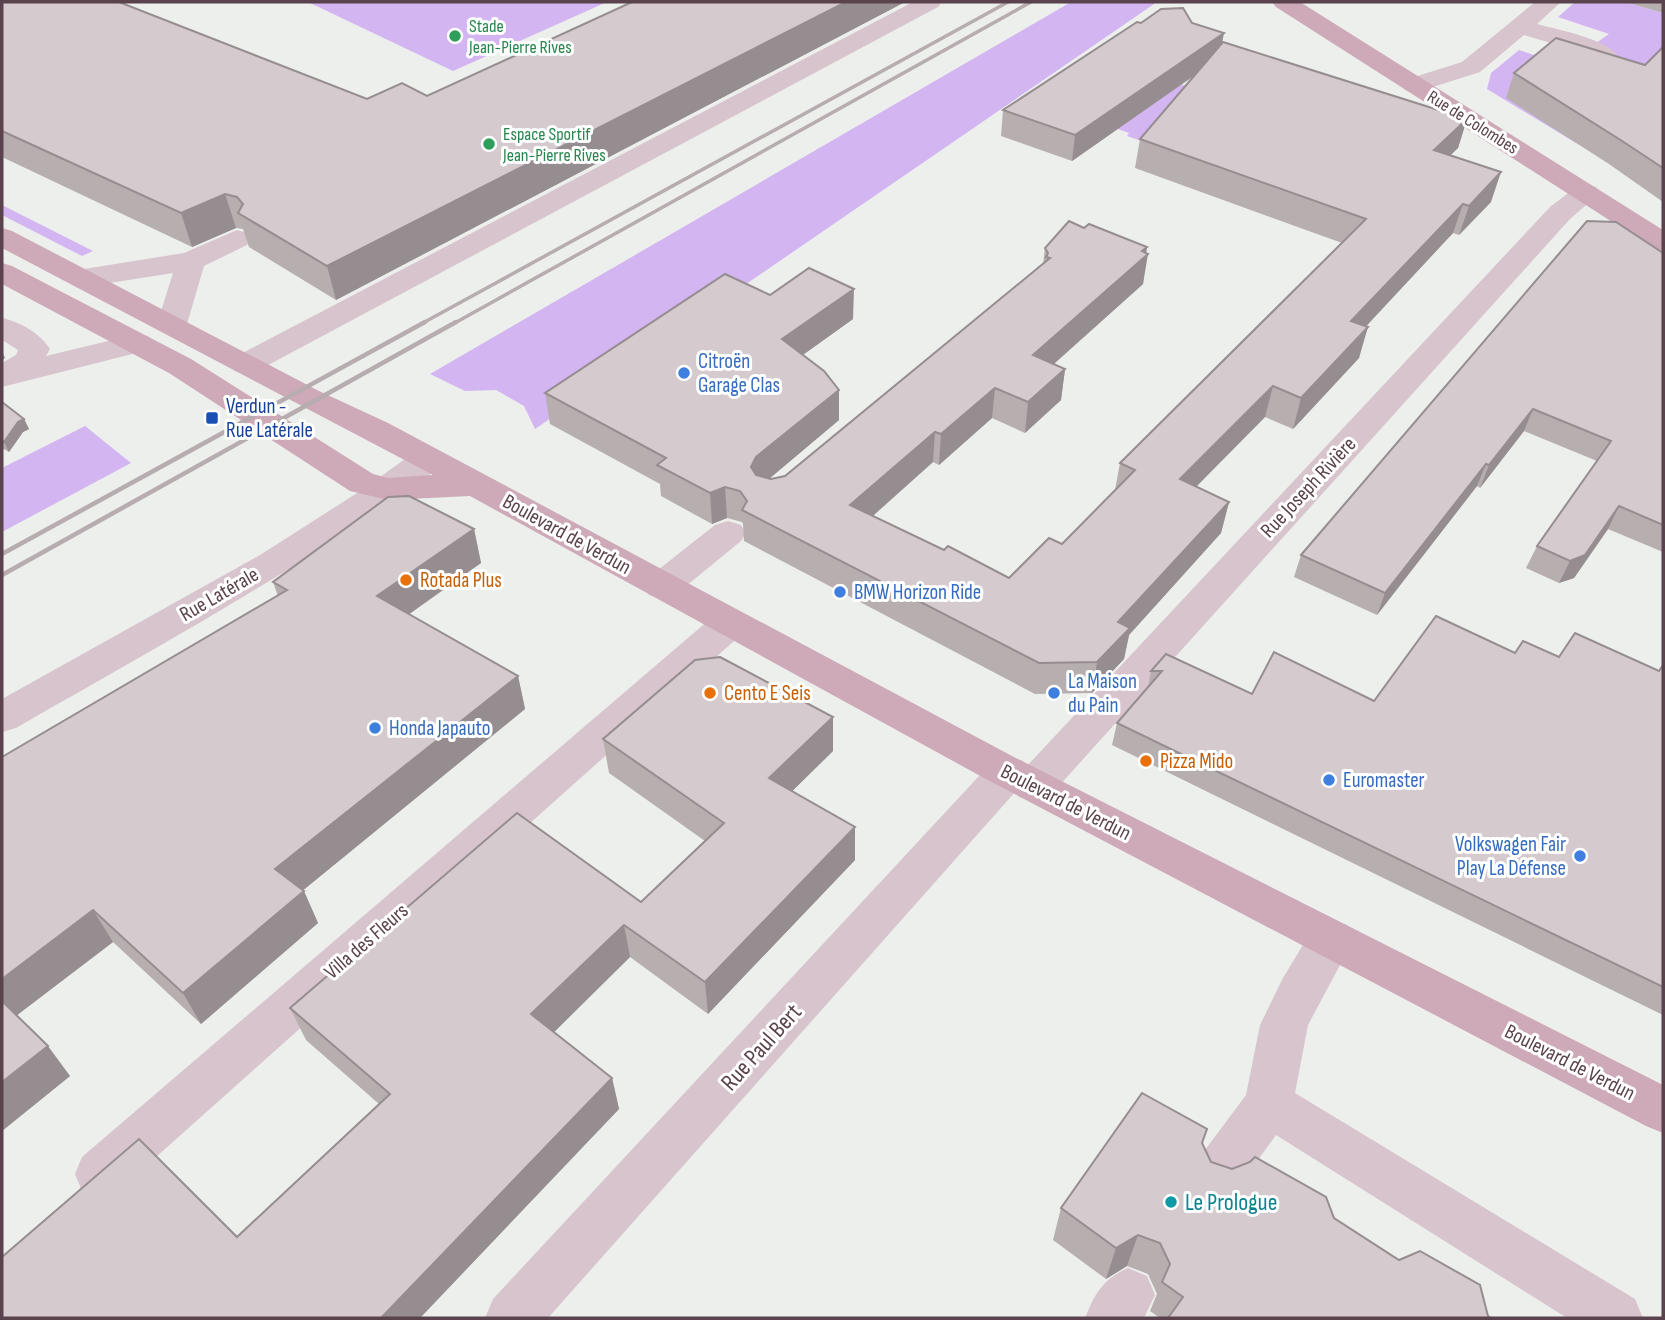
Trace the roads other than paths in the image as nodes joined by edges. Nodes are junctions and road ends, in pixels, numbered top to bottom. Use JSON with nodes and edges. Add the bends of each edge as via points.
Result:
{"nodes":[{"id":1,"x":930,"y":2,"type":"edge"},
{"id":2,"x":1284,"y":2,"type":"edge"},
{"id":3,"x":1549,"y":2,"type":"edge"},
{"id":4,"x":1520,"y":26,"type":"junction"},
{"id":5,"x":1602,"y":70,"type":"edge"},
{"id":6,"x":1411,"y":98,"type":"junction"},
{"id":7,"x":1586,"y":193,"type":"junction"},
{"id":8,"x":2,"y":237,"type":"edge"},
{"id":9,"x":237,"y":239,"type":"edge"},
{"id":10,"x":1663,"y":242,"type":"edge"},
{"id":11,"x":191,"y":261,"type":"junction"},
{"id":12,"x":2,"y":272,"type":"edge"},
{"id":13,"x":83,"y":278,"type":"junction"},
{"id":14,"x":172,"y":324,"type":"junction"},
{"id":15,"x":2,"y":327,"type":"edge"},
{"id":16,"x":137,"y":343,"type":"junction"},
{"id":17,"x":246,"y":364,"type":"junction"},
{"id":18,"x":2,"y":377,"type":"edge"},
{"id":19,"x":428,"y":459,"type":"junction"},
{"id":20,"x":475,"y":484,"type":"junction"},
{"id":21,"x":388,"y":489,"type":"junction"},
{"id":22,"x":728,"y":533,"type":"dead end"},
{"id":23,"x":662,"y":586,"type":"junction"},
{"id":24,"x":730,"y":622,"type":"junction"},
{"id":25,"x":2,"y":717,"type":"edge"},
{"id":26,"x":1021,"y":779,"type":"junction"},
{"id":27,"x":1331,"y":939,"type":"junction"},
{"id":28,"x":1269,"y":1104,"type":"junction"},
{"id":29,"x":1663,"y":1110,"type":"edge"},
{"id":30,"x":1217,"y":1175,"type":"edge"},
{"id":31,"x":71,"y":1200,"type":"edge"},
{"id":32,"x":512,"y":1318,"type":"edge"},
{"id":33,"x":1616,"y":1318,"type":"edge"}],
"edges":[{"from":1,"to":17,"type":"street"},
{"from":2,"to":6,"type":"main road","name":"Rue de Colombes"},
{"from":3,"to":4,"type":"street"},
{"from":4,"to":5,"type":"street","via":[[1596,49],[1608,57]]},
{"from":4,"to":6,"type":"street","via":[[1471,67]]},
{"from":6,"to":7,"type":"main road","name":"Rue de Colombes","via":[[1440,102]]},
{"from":7,"to":10,"type":"main road","name":"Rue de Colombes"},
{"from":7,"to":26,"type":"street","name":"Rue Joseph Rivière","via":[[1560,213]]},
{"from":8,"to":13,"type":"main road","name":"Boulevard de Verdun"},
{"from":9,"to":11,"type":"street"},
{"from":11,"to":13,"type":"street"},
{"from":11,"to":14,"type":"street"},
{"from":12,"to":16,"type":"main road"},
{"from":13,"to":14,"type":"main road","name":"Boulevard de Verdun"},
{"from":14,"to":17,"type":"main road","name":"Boulevard de Verdun"},
{"from":15,"to":18,"type":"street","via":[[34,349],[29,360]]},
{"from":16,"to":18,"type":"street"},
{"from":16,"to":21,"type":"main road","via":[[229,396],[362,483]]},
{"from":17,"to":19,"type":"main road","name":"Boulevard de Verdun"},
{"from":19,"to":20,"type":"main road","name":"Boulevard de Verdun"},
{"from":19,"to":21,"type":"street","name":"Rue Latérale"},
{"from":20,"to":21,"type":"main road"},
{"from":20,"to":23,"type":"main road","name":"Boulevard de Verdun"},
{"from":21,"to":25,"type":"street","name":"Rue Latérale","via":[[306,544]]},
{"from":22,"to":23,"type":"street"},
{"from":23,"to":24,"type":"main road","name":"Boulevard de Verdun"},
{"from":24,"to":26,"type":"main road","name":"Boulevard de Verdun"},
{"from":24,"to":31,"type":"street","name":"Villa des Fleurs"},
{"from":26,"to":27,"type":"main road","name":"Boulevard de Verdun"},
{"from":26,"to":32,"type":"street","name":"Rue Paul Bert"},
{"from":27,"to":28,"type":"street","via":[[1284,1025]]},
{"from":27,"to":29,"type":"main road","name":"Boulevard de Verdun"},
{"from":28,"to":30,"type":"street"},
{"from":28,"to":33,"type":"street"}]}
